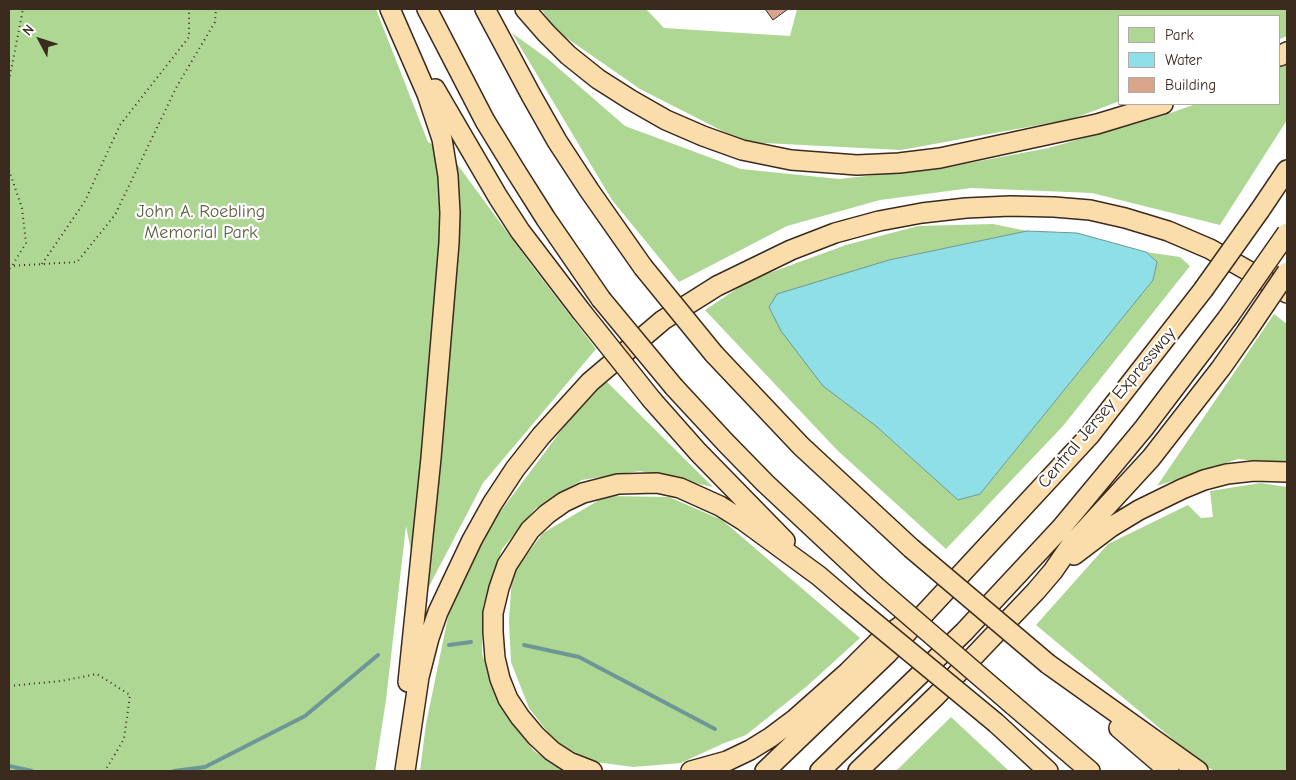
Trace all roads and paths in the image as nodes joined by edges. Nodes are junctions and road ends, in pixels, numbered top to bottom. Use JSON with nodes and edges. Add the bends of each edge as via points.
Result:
{"nodes":[{"id":1,"x":23,"y":9,"type":"edge"},
{"id":2,"x":189,"y":9,"type":"edge"},
{"id":3,"x":216,"y":9,"type":"edge"},
{"id":4,"x":427,"y":9,"type":"edge"},
{"id":5,"x":485,"y":9,"type":"edge"},
{"id":6,"x":525,"y":9,"type":"edge"},
{"id":7,"x":392,"y":12,"type":"edge"},
{"id":8,"x":9,"y":81,"type":"edge"},
{"id":9,"x":1161,"y":105,"type":"edge"},
{"id":10,"x":9,"y":170,"type":"edge"},
{"id":11,"x":1287,"y":170,"type":"edge"},
{"id":12,"x":1287,"y":233,"type":"edge"},
{"id":13,"x":42,"y":264,"type":"junction"},
{"id":14,"x":12,"y":266,"type":"junction"},
{"id":15,"x":9,"y":267,"type":"edge"},
{"id":16,"x":1287,"y":272,"type":"edge"},
{"id":17,"x":1287,"y":293,"type":"edge"},
{"id":18,"x":1287,"y":472,"type":"edge"},
{"id":19,"x":1053,"y":571,"type":"junction"},
{"id":20,"x":819,"y":576,"type":"junction"},
{"id":21,"x":883,"y":648,"type":"junction"},
{"id":22,"x":1048,"y":664,"type":"junction"},
{"id":23,"x":9,"y":686,"type":"edge"},
{"id":24,"x":936,"y":696,"type":"junction"},
{"id":25,"x":996,"y":723,"type":"junction"},
{"id":26,"x":106,"y":771,"type":"edge"},
{"id":27,"x":404,"y":771,"type":"edge"},
{"id":28,"x":592,"y":771,"type":"edge"},
{"id":29,"x":691,"y":771,"type":"edge"},
{"id":30,"x":765,"y":771,"type":"edge"},
{"id":31,"x":820,"y":771,"type":"edge"},
{"id":32,"x":858,"y":771,"type":"edge"},
{"id":33,"x":876,"y":771,"type":"edge"},
{"id":34,"x":1035,"y":771,"type":"edge"},
{"id":35,"x":1048,"y":771,"type":"edge"},
{"id":36,"x":1090,"y":771,"type":"edge"},
{"id":37,"x":1169,"y":771,"type":"edge"},
{"id":38,"x":1198,"y":771,"type":"edge"}],
"edges":[{"from":1,"to":8,"type":"path"},
{"from":2,"to":13,"type":"path","via":[[189,37],[120,125],[85,201]]},
{"from":3,"to":13,"type":"path","via":[[215,22],[178,86],[115,215],[77,262]]},
{"from":4,"to":36,"type":"highway","bridge":true,"via":[[486,121],[546,219],[601,299],[674,387],[765,483],[874,585]]},
{"from":5,"to":22,"type":"highway","bridge":true,"via":[[531,95],[589,190],[644,267],[714,354],[801,446],[912,548]]},
{"from":6,"to":9,"type":"highway","via":[[568,55],[631,100],[681,126],[742,150],[791,160],[857,165],[940,158],[1098,124]]},
{"from":7,"to":20,"type":"highway","bridge":true,"via":[[498,197],[547,268],[652,400]]},
{"from":7,"to":27,"type":"highway","via":[[442,138],[450,213],[431,458],[408,684]]},
{"from":10,"to":14,"type":"path","via":[[22,208],[26,243]]},
{"from":11,"to":21,"type":"highway","name":"Central Jersey Expressway","bridge":true,"via":[[1203,290],[1090,435],[945,592]]},
{"from":12,"to":31,"type":"highway","name":"Central Jersey Expressway","bridge":true,"via":[[1155,415],[1061,528],[970,626]]},
{"from":13,"to":14,"type":"path"},
{"from":14,"to":15,"type":"path"},
{"from":16,"to":19,"type":"highway","bridge":true,"via":[[1221,368],[1151,458],[1071,545]]},
{"from":17,"to":27,"type":"highway","via":[[1210,249],[1125,218],[1090,210],[1010,206],[922,213],[835,233],[791,250],[717,286],[663,320],[590,382],[541,436],[492,504],[438,612],[419,677]]},
{"from":18,"to":19,"type":"highway","via":[[1227,474],[1182,489],[1111,527]]},
{"from":19,"to":24,"type":"highway"},
{"from":20,"to":25,"type":"highway","bridge":true},
{"from":20,"to":28,"type":"highway","via":[[744,521],[680,488],[657,483],[618,484],[564,502],[547,514],[530,530],[507,565],[494,613],[495,658],[508,699],[526,724],[552,751]]},
{"from":21,"to":29,"type":"highway","via":[[848,672],[771,738],[727,761]]},
{"from":21,"to":30,"type":"highway"},
{"from":22,"to":37,"type":"highway"},
{"from":22,"to":38,"type":"highway"},
{"from":23,"to":26,"type":"path","via":[[96,674],[130,695],[124,739]]},
{"from":24,"to":32,"type":"highway"},
{"from":24,"to":33,"type":"highway"},
{"from":25,"to":34,"type":"highway"},
{"from":25,"to":35,"type":"highway"}]}
